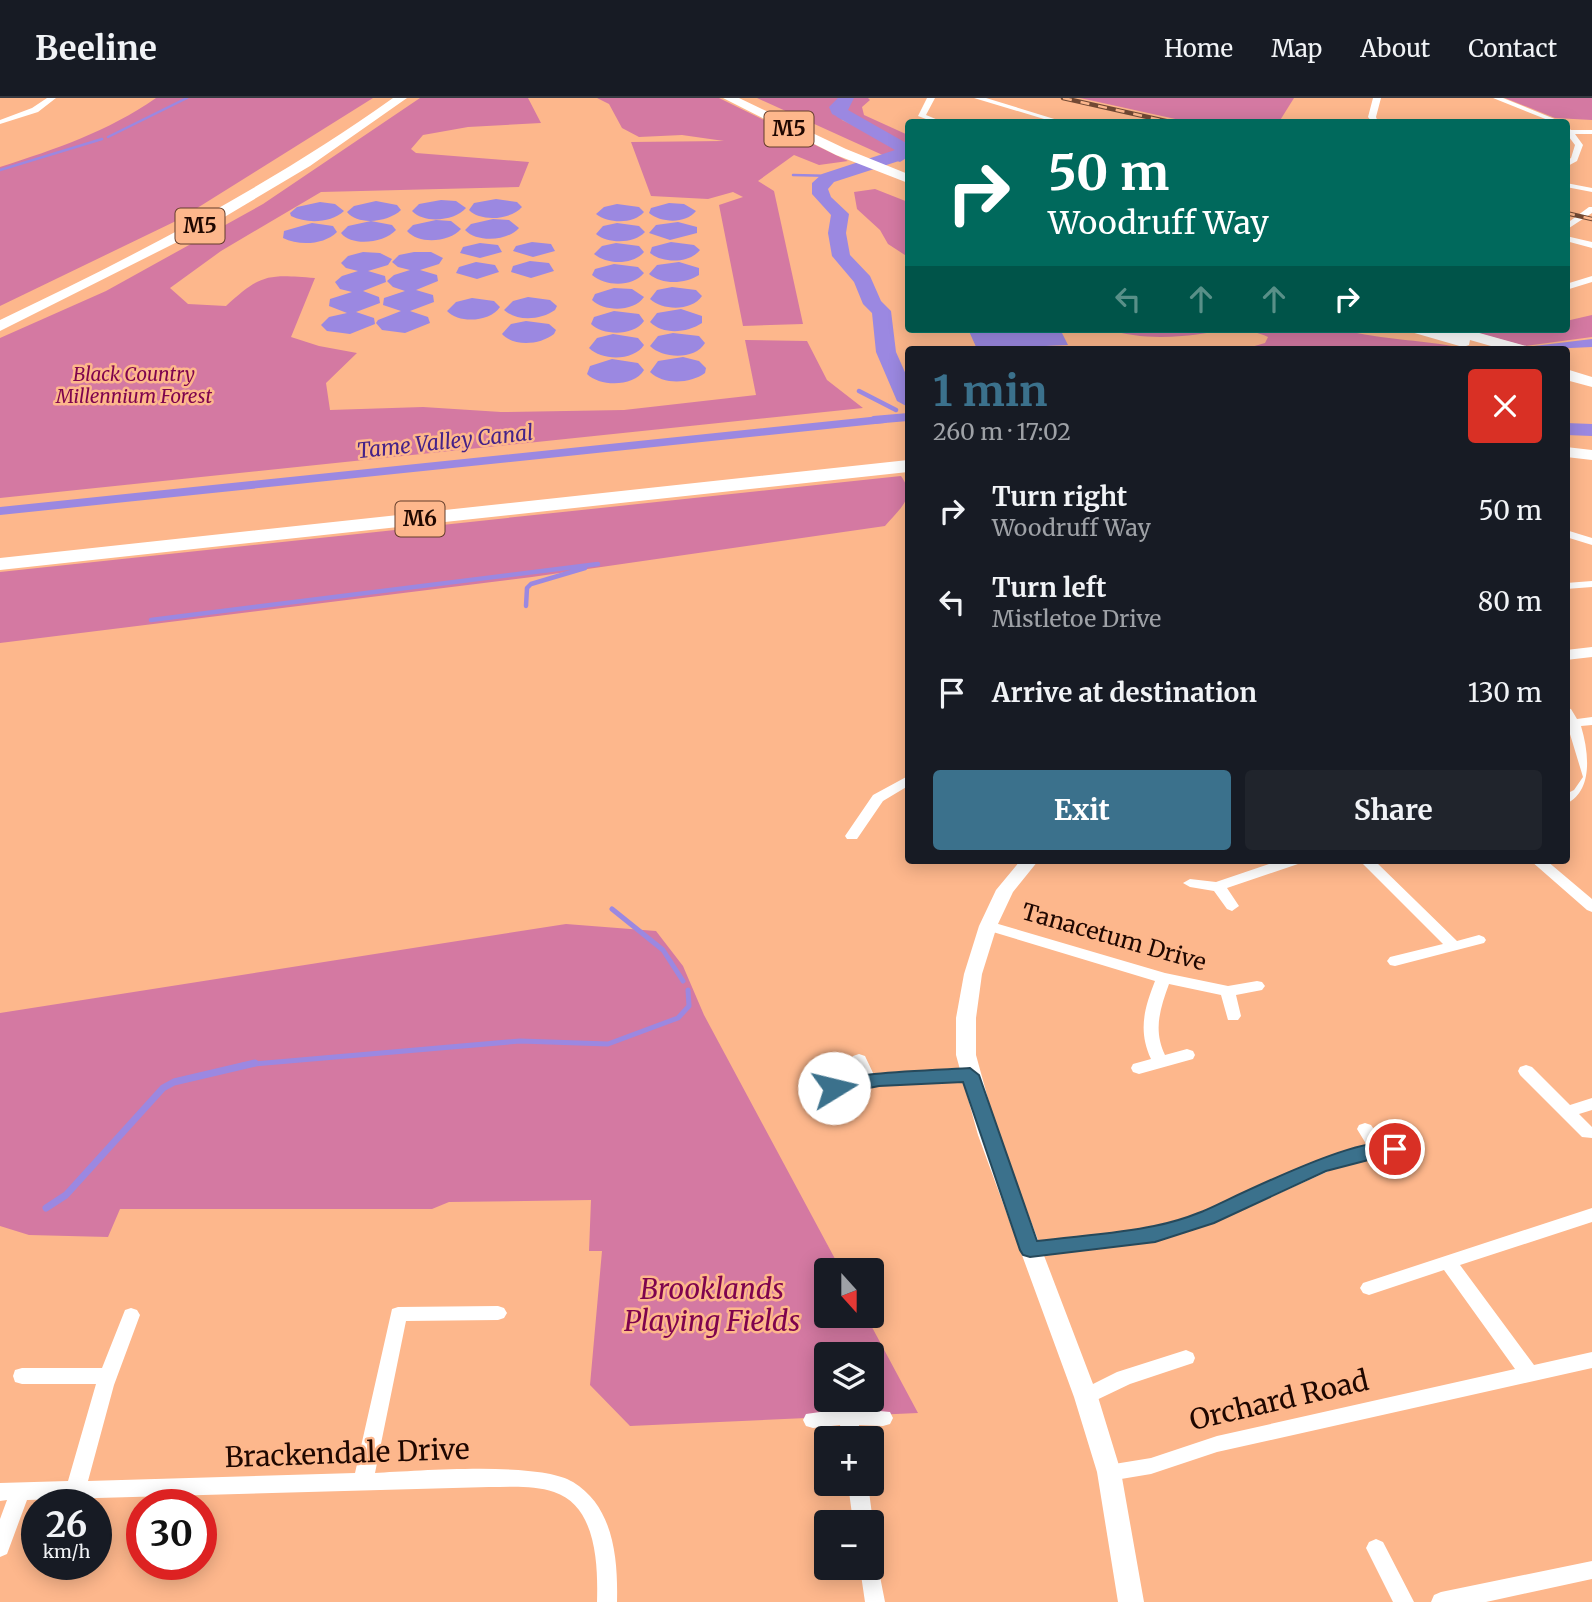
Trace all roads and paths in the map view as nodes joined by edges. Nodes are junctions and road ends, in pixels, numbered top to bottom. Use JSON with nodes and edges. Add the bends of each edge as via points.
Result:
{"nodes":[{"id":1,"x":52,"y":98,"type":"edge"},
{"id":2,"x":729,"y":98,"type":"edge"},
{"id":3,"x":751,"y":98,"type":"edge"},
{"id":4,"x":931,"y":98,"type":"edge"},
{"id":5,"x":978,"y":98,"type":"edge"},
{"id":6,"x":1377,"y":98,"type":"edge"},
{"id":7,"x":1497,"y":98,"type":"edge"},
{"id":8,"x":386,"y":102,"type":"edge"},
{"id":9,"x":931,"y":119,"type":"edge"},
{"id":10,"x":1050,"y":119,"type":"edge"},
{"id":11,"x":1373,"y":119,"type":"edge"},
{"id":12,"x":1550,"y":119,"type":"edge"},
{"id":13,"x":0,"y":122,"type":"edge"},
{"id":14,"x":1570,"y":130,"type":"edge"},
{"id":15,"x":1570,"y":132,"type":"edge"},
{"id":16,"x":1592,"y":132,"type":"edge"},
{"id":17,"x":858,"y":154,"type":"junction"},
{"id":18,"x":1570,"y":161,"type":"edge"},
{"id":19,"x":895,"y":168,"type":"edge"},
{"id":20,"x":1570,"y":186,"type":"edge"},
{"id":21,"x":1592,"y":190,"type":"edge"},
{"id":22,"x":1591,"y":209,"type":"edge"},
{"id":23,"x":1570,"y":225,"type":"edge"},
{"id":24,"x":1570,"y":239,"type":"edge"},
{"id":25,"x":1592,"y":244,"type":"edge"},
{"id":26,"x":1570,"y":279,"type":"edge"},
{"id":27,"x":1592,"y":279,"type":"edge"},
{"id":28,"x":1581,"y":283,"type":"junction"},
{"id":29,"x":1570,"y":286,"type":"edge"},
{"id":30,"x":0,"y":316,"type":"edge"},
{"id":31,"x":0,"y":326,"type":"edge"},
{"id":32,"x":1431,"y":333,"type":"edge"},
{"id":33,"x":1462,"y":333,"type":"edge"},
{"id":34,"x":1477,"y":346,"type":"edge"},
{"id":35,"x":1509,"y":346,"type":"edge"},
{"id":36,"x":1570,"y":363,"type":"edge"},
{"id":37,"x":1592,"y":370,"type":"edge"},
{"id":38,"x":1570,"y":375,"type":"edge"},
{"id":39,"x":1592,"y":382,"type":"edge"},
{"id":40,"x":1570,"y":452,"type":"edge"},
{"id":41,"x":905,"y":454,"type":"edge"},
{"id":42,"x":1592,"y":455,"type":"edge"},
{"id":43,"x":1570,"y":463,"type":"edge"},
{"id":44,"x":836,"y":466,"type":"junction"},
{"id":45,"x":905,"y":466,"type":"edge"},
{"id":46,"x":1592,"y":466,"type":"edge"},
{"id":47,"x":1570,"y":534,"type":"edge"},
{"id":48,"x":1592,"y":542,"type":"edge"},
{"id":49,"x":0,"y":550,"type":"edge"},
{"id":50,"x":0,"y":564,"type":"edge"},
{"id":51,"x":1592,"y":584,"type":"edge"},
{"id":52,"x":1570,"y":586,"type":"edge"},
{"id":53,"x":1592,"y":652,"type":"edge"},
{"id":54,"x":1570,"y":654,"type":"edge"},
{"id":55,"x":1570,"y":717,"type":"edge"},
{"id":56,"x":1592,"y":721,"type":"edge"},
{"id":57,"x":905,"y":782,"type":"edge"},
{"id":58,"x":1570,"y":798,"type":"edge"},
{"id":59,"x":865,"y":818,"type":"junction"},
{"id":60,"x":880,"y":821,"type":"dead end"},
{"id":61,"x":852,"y":836,"type":"dead end"},
{"id":62,"x":1027,"y":864,"type":"edge"},
{"id":63,"x":1283,"y":864,"type":"edge"},
{"id":64,"x":1370,"y":864,"type":"edge"},
{"id":65,"x":1542,"y":864,"type":"edge"},
{"id":66,"x":1190,"y":883,"type":"dead end"},
{"id":67,"x":1219,"y":887,"type":"junction"},
{"id":68,"x":1589,"y":902,"type":"edge"},
{"id":69,"x":1233,"y":906,"type":"dead end"},
{"id":70,"x":988,"y":926,"type":"junction"},
{"id":71,"x":1479,"y":940,"type":"dead end"},
{"id":72,"x":1455,"y":947,"type":"junction"},
{"id":73,"x":1395,"y":961,"type":"dead end"},
{"id":74,"x":1164,"y":978,"type":"junction"},
{"id":75,"x":1258,"y":986,"type":"dead end"},
{"id":76,"x":1228,"y":991,"type":"junction"},
{"id":77,"x":1233,"y":1016,"type":"dead end"},
{"id":78,"x":1187,"y":1055,"type":"dead end"},
{"id":79,"x":859,"y":1060,"type":"dead end"},
{"id":80,"x":1160,"y":1062,"type":"junction"},
{"id":81,"x":1139,"y":1068,"type":"dead end"},
{"id":82,"x":1526,"y":1071,"type":"dead end"},
{"id":83,"x":970,"y":1075,"type":"junction"},
{"id":84,"x":869,"y":1083,"type":"junction"},
{"id":85,"x":834,"y":1088,"type":"dead end"},
{"id":86,"x":1592,"y":1104,"type":"edge"},
{"id":87,"x":1566,"y":1112,"type":"junction"},
{"id":88,"x":1365,"y":1129,"type":"dead end"},
{"id":89,"x":1588,"y":1133,"type":"dead end"},
{"id":90,"x":1405,"y":1149,"type":"dead end"},
{"id":91,"x":1380,"y":1150,"type":"junction"},
{"id":92,"x":1592,"y":1216,"type":"edge"},
{"id":93,"x":1030,"y":1250,"type":"junction"},
{"id":94,"x":1450,"y":1263,"type":"junction"},
{"id":95,"x":1369,"y":1288,"type":"dead end"},
{"id":96,"x":498,"y":1313,"type":"dead end"},
{"id":97,"x":131,"y":1315,"type":"dead end"},
{"id":98,"x":1186,"y":1358,"type":"dead end"},
{"id":99,"x":1592,"y":1360,"type":"edge"},
{"id":100,"x":1530,"y":1375,"type":"junction"},
{"id":101,"x":22,"y":1376,"type":"dead end"},
{"id":102,"x":110,"y":1376,"type":"junction"},
{"id":103,"x":1086,"y":1397,"type":"junction"},
{"id":104,"x":848,"y":1416,"type":"junction"},
{"id":105,"x":883,"y":1418,"type":"dead end"},
{"id":106,"x":813,"y":1420,"type":"dead end"},
{"id":107,"x":849,"y":1426,"type":"edge"},
{"id":108,"x":1109,"y":1472,"type":"junction"},
{"id":109,"x":364,"y":1479,"type":"junction"},
{"id":110,"x":76,"y":1488,"type":"junction"},
{"id":111,"x":10,"y":1491,"type":"edge"},
{"id":112,"x":0,"y":1548,"type":"edge"},
{"id":113,"x":1376,"y":1548,"type":"dead end"},
{"id":114,"x":1592,"y":1570,"type":"edge"},
{"id":115,"x":872,"y":1580,"type":"edge"},
{"id":116,"x":607,"y":1602,"type":"edge"},
{"id":117,"x":875,"y":1602,"type":"edge"},
{"id":118,"x":1130,"y":1602,"type":"edge"},
{"id":119,"x":1404,"y":1602,"type":"edge"},
{"id":120,"x":1441,"y":1602,"type":"edge"}],
"edges":[{"from":1,"to":13,"type":"street","via":[[35,110]]},
{"from":2,"to":17,"type":"highway","number":"M5"},
{"from":3,"to":17,"type":"highway","number":"M5"},
{"from":4,"to":9,"type":"street","via":[[922,116]]},
{"from":5,"to":10,"type":"street"},
{"from":6,"to":11,"type":"street"},
{"from":7,"to":12,"type":"street"},
{"from":8,"to":30,"type":"highway","number":"M5","via":[[205,213]]},
{"from":8,"to":31,"type":"highway","number":"M5","via":[[286,176],[220,216]]},
{"from":14,"to":16,"type":"street"},
{"from":15,"to":18,"type":"street","via":[[1579,145]]},
{"from":17,"to":19,"type":"highway","number":"M5"},
{"from":20,"to":21,"type":"street"},
{"from":22,"to":23,"type":"street"},
{"from":24,"to":25,"type":"street"},
{"from":26,"to":28,"type":"street"},
{"from":27,"to":28,"type":"street"},
{"from":28,"to":29,"type":"street"},
{"from":32,"to":34,"type":"highway"},
{"from":33,"to":35,"type":"highway"},
{"from":36,"to":37,"type":"highway"},
{"from":38,"to":39,"type":"highway"},
{"from":40,"to":42,"type":"highway"},
{"from":41,"to":44,"type":"highway","number":"M6"},
{"from":43,"to":46,"type":"highway"},
{"from":44,"to":45,"type":"highway","number":"M6"},
{"from":44,"to":49,"type":"highway","number":"M6"},
{"from":44,"to":50,"type":"highway","number":"M6"},
{"from":47,"to":48,"type":"street"},
{"from":51,"to":52,"type":"street"},
{"from":53,"to":54,"type":"street"},
{"from":55,"to":56,"type":"street"},
{"from":55,"to":58,"type":"street","via":[[1590,777]]},
{"from":57,"to":59,"type":"street","via":[[878,798]]},
{"from":59,"to":60,"type":"street"},
{"from":59,"to":61,"type":"street"},
{"from":62,"to":70,"type":"street","via":[[1005,890]]},
{"from":63,"to":67,"type":"street"},
{"from":64,"to":72,"type":"street"},
{"from":65,"to":68,"type":"street"},
{"from":66,"to":67,"type":"street"},
{"from":67,"to":69,"type":"street"},
{"from":70,"to":74,"type":"street","name":"Tanacetum Drive"},
{"from":70,"to":83,"type":"street","via":[[965,1018]]},
{"from":71,"to":72,"type":"street"},
{"from":72,"to":73,"type":"street"},
{"from":74,"to":76,"type":"street","name":"Tanacetum Drive"},
{"from":74,"to":80,"type":"street","via":[[1150,1016],[1149,1038]]},
{"from":75,"to":76,"type":"street","name":"Tanacetum Drive"},
{"from":76,"to":77,"type":"street","name":"Tanacetum Drive"},
{"from":78,"to":80,"type":"street"},
{"from":79,"to":84,"type":"street"},
{"from":80,"to":81,"type":"street"},
{"from":82,"to":87,"type":"street"},
{"from":83,"to":84,"type":"street"},
{"from":83,"to":93,"type":"street"},
{"from":84,"to":85,"type":"street"},
{"from":86,"to":87,"type":"street"},
{"from":87,"to":89,"type":"street"},
{"from":88,"to":91,"type":"street"},
{"from":90,"to":91,"type":"street"},
{"from":91,"to":93,"type":"street","via":[[1321,1165],[1207,1217],[1155,1234]]},
{"from":92,"to":94,"type":"street"},
{"from":93,"to":103,"type":"street"},
{"from":94,"to":95,"type":"street"},
{"from":94,"to":100,"type":"street"},
{"from":96,"to":109,"type":"street","via":[[398,1314]]},
{"from":97,"to":102,"type":"street"},
{"from":98,"to":103,"type":"street","via":[[1124,1378]]},
{"from":99,"to":100,"type":"street","name":"Orchard Road"},
{"from":100,"to":108,"type":"street","name":"Orchard Road","via":[[1217,1444],[1151,1466]]},
{"from":101,"to":102,"type":"street"},
{"from":102,"to":110,"type":"street"},
{"from":103,"to":108,"type":"street"},
{"from":104,"to":105,"type":"street"},
{"from":104,"to":106,"type":"street"},
{"from":104,"to":107,"type":"street"},
{"from":108,"to":118,"type":"street"},
{"from":109,"to":110,"type":"street","name":"Brackendale Drive"},
{"from":109,"to":116,"type":"street","name":"Brackendale Drive","via":[[489,1478],[563,1485],[592,1511],[606,1544]]},
{"from":110,"to":111,"type":"street","name":"Brackendale Drive"},
{"from":111,"to":112,"type":"street"},
{"from":113,"to":119,"type":"street"},
{"from":114,"to":120,"type":"street"},
{"from":115,"to":117,"type":"street"}]}
